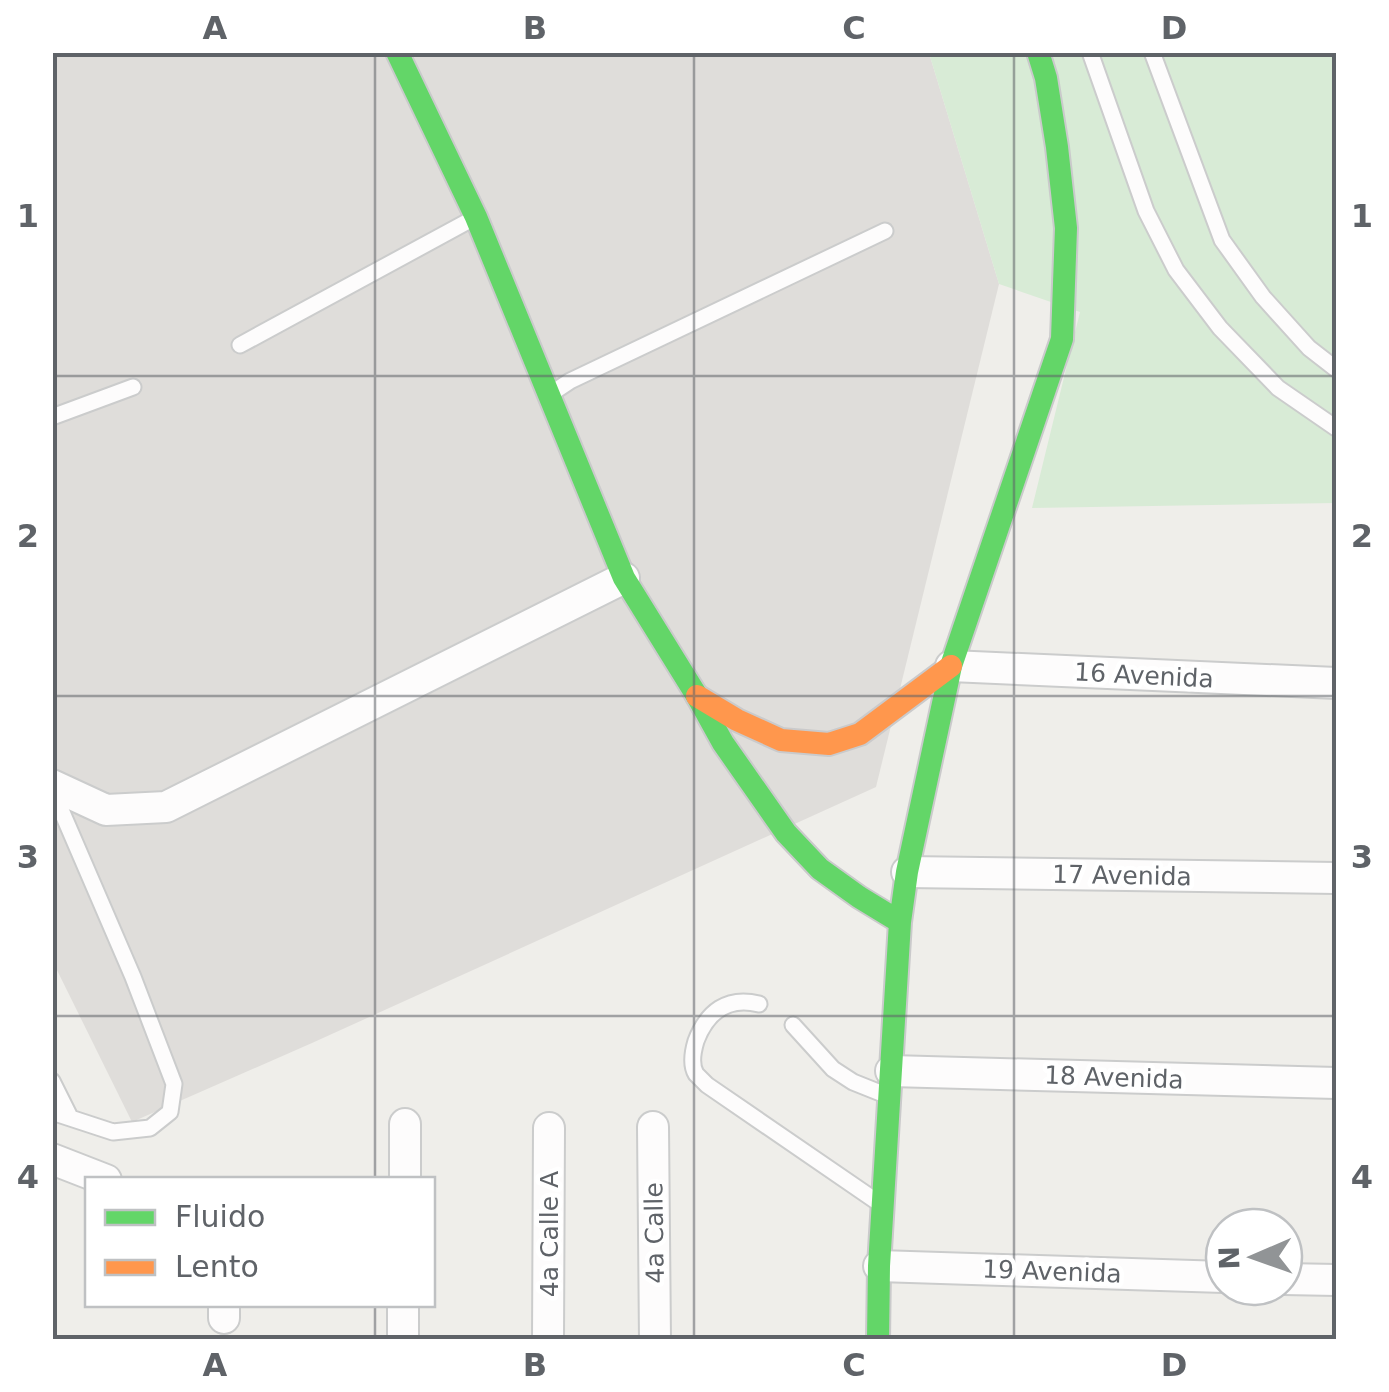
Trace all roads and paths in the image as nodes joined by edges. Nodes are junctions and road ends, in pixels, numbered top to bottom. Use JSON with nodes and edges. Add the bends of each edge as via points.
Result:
{"nodes":[{"id":1,"x":397,"y":52,"type":"edge"},
{"id":2,"x":1038,"y":52,"type":"edge"},
{"id":3,"x":1090,"y":52,"type":"edge"},
{"id":4,"x":1152,"y":52,"type":"edge"},
{"id":5,"x":476,"y":218,"type":"junction"},
{"id":6,"x":885,"y":231,"type":"dead end"},
{"id":7,"x":240,"y":345,"type":"dead end"},
{"id":8,"x":1336,"y":369,"type":"edge"},
{"id":9,"x":133,"y":387,"type":"dead end"},
{"id":10,"x":549,"y":395,"type":"junction"},
{"id":11,"x":52,"y":417,"type":"edge"},
{"id":12,"x":1336,"y":428,"type":"edge"},
{"id":13,"x":624,"y":578,"type":"junction"},
{"id":14,"x":951,"y":666,"type":"junction"},
{"id":15,"x":1336,"y":683,"type":"edge"},
{"id":16,"x":697,"y":696,"type":"junction"},
{"id":17,"x":52,"y":787,"type":"edge"},
{"id":18,"x":907,"y":872,"type":"junction"},
{"id":19,"x":1336,"y":878,"type":"edge"},
{"id":20,"x":900,"y":922,"type":"junction"},
{"id":21,"x":759,"y":1004,"type":"dead end"},
{"id":22,"x":793,"y":1025,"type":"dead end"},
{"id":23,"x":52,"y":1081,"type":"edge"},
{"id":24,"x":1336,"y":1082,"type":"edge"},
{"id":25,"x":891,"y":1084,"type":"junction"},
{"id":26,"x":52,"y":1112,"type":"edge"},
{"id":27,"x":70,"y":1117,"type":"junction"},
{"id":28,"x":406,"y":1124,"type":"dead end"},
{"id":29,"x":549,"y":1128,"type":"dead end"},
{"id":30,"x":653,"y":1128,"type":"dead end"},
{"id":31,"x":52,"y":1158,"type":"edge"},
{"id":32,"x":99,"y":1177,"type":"edge"},
{"id":33,"x":404,"y":1177,"type":"edge"},
{"id":34,"x":883,"y":1206,"type":"junction"},
{"id":35,"x":879,"y":1266,"type":"junction"},
{"id":36,"x":1204,"y":1276,"type":"edge"},
{"id":37,"x":1304,"y":1279,"type":"edge"},
{"id":38,"x":1336,"y":1280,"type":"edge"},
{"id":39,"x":403,"y":1307,"type":"edge"},
{"id":40,"x":403,"y":1340,"type":"edge"},
{"id":41,"x":548,"y":1340,"type":"edge"},
{"id":42,"x":655,"y":1340,"type":"edge"},
{"id":43,"x":878,"y":1340,"type":"edge"}],
"edges":[{"from":1,"to":5,"type":"main road"},
{"from":2,"to":14,"type":"main road","via":[[1066,228],[1062,339]]},
{"from":3,"to":12,"type":"lane","via":[[1146,211],[1176,270],[1278,388]]},
{"from":4,"to":8,"type":"lane","via":[[1222,240],[1262,297]]},
{"from":5,"to":7,"type":"lane"},
{"from":5,"to":10,"type":"main road"},
{"from":6,"to":10,"type":"lane"},
{"from":9,"to":11,"type":"lane"},
{"from":10,"to":13,"type":"main road"},
{"from":13,"to":16,"type":"main road"},
{"from":13,"to":17,"type":"street","via":[[166,808],[106,810]]},
{"from":14,"to":15,"type":"street","name":"16 Avenida"},
{"from":14,"to":16,"type":"main road","via":[[860,734],[828,744],[781,740]]},
{"from":14,"to":18,"type":"main road"},
{"from":16,"to":20,"type":"main road","via":[[786,833],[820,869]]},
{"from":17,"to":27,"type":"lane","via":[[174,1084],[170,1112],[150,1128],[113,1132]]},
{"from":18,"to":19,"type":"street","name":"17 Avenida"},
{"from":18,"to":20,"type":"main road"},
{"from":20,"to":25,"type":"main road"},
{"from":21,"to":34,"type":"lane","via":[[744,1000],[707,1018],[694,1050],[696,1074]]},
{"from":22,"to":25,"type":"lane","via":[[854,1082]]},
{"from":23,"to":27,"type":"lane"},
{"from":24,"to":25,"type":"street","name":"18 Avenida"},
{"from":25,"to":34,"type":"main road"},
{"from":26,"to":27,"type":"lane"},
{"from":28,"to":33,"type":"street"},
{"from":29,"to":41,"type":"street","name":"4a Calle A"},
{"from":30,"to":42,"type":"street","name":"4a Calle"},
{"from":31,"to":32,"type":"street"},
{"from":34,"to":35,"type":"main road"},
{"from":35,"to":36,"type":"street","name":"19 Avenida"},
{"from":35,"to":43,"type":"main road"},
{"from":37,"to":38,"type":"street"},
{"from":39,"to":40,"type":"street"}]}
